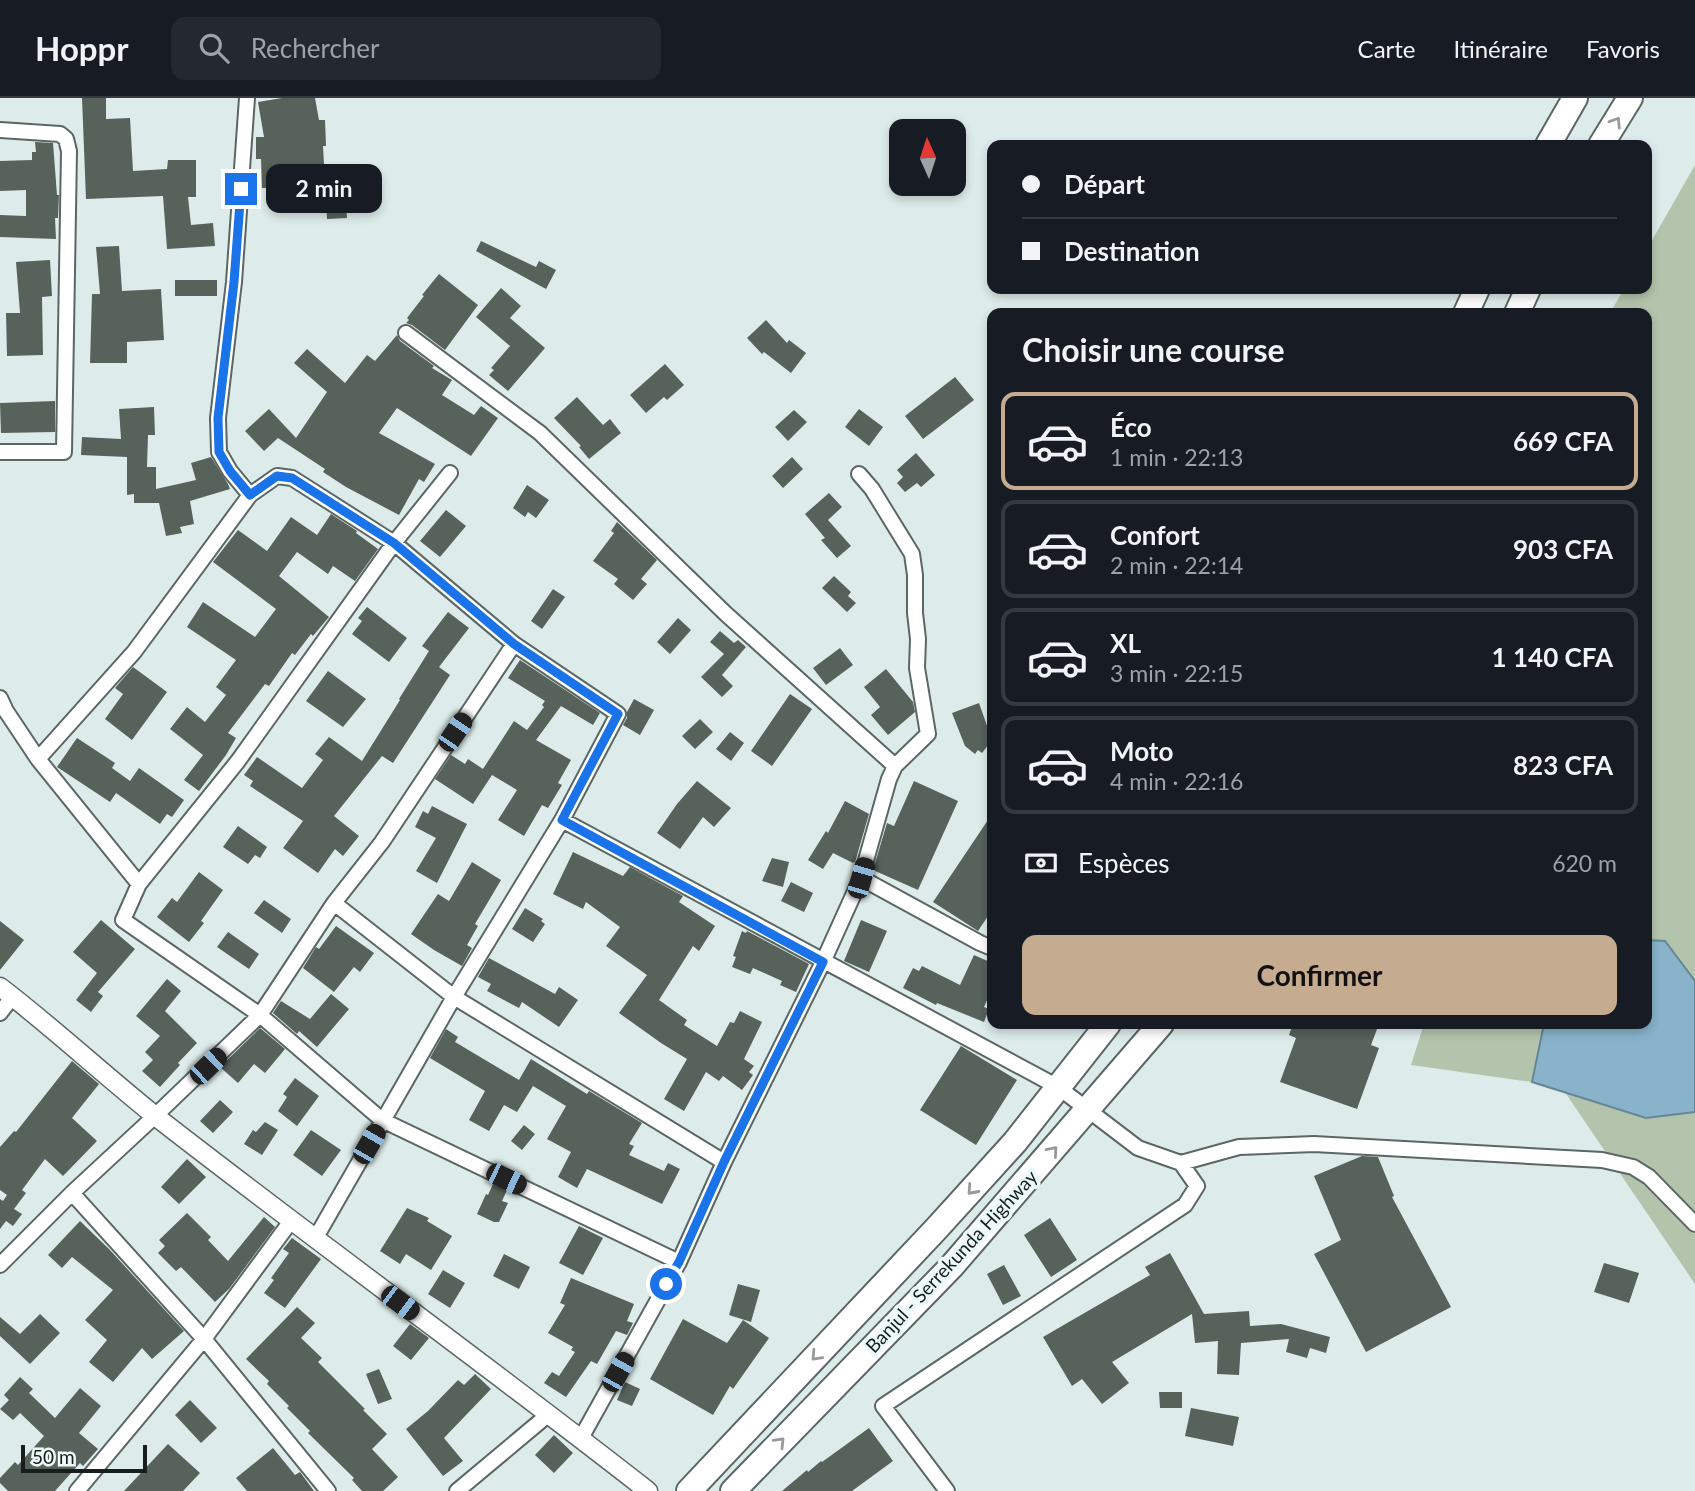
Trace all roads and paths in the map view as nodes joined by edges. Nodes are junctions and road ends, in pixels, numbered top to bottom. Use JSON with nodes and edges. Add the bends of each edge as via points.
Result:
{"nodes":[{"id":1,"x":247,"y":98,"type":"edge"},
{"id":2,"x":1630,"y":98,"type":"edge"},
{"id":3,"x":1572,"y":100,"type":"edge"},
{"id":4,"x":0,"y":130,"type":"edge"},
{"id":5,"x":1551,"y":140,"type":"edge"},
{"id":6,"x":1604,"y":140,"type":"edge"},
{"id":7,"x":406,"y":334,"type":"dead end"},
{"id":8,"x":0,"y":452,"type":"edge"},
{"id":9,"x":450,"y":473,"type":"dead end"},
{"id":10,"x":859,"y":474,"type":"dead end"},
{"id":11,"x":250,"y":495,"type":"junction"},
{"id":12,"x":394,"y":543,"type":"junction"},
{"id":13,"x":514,"y":644,"type":"junction"},
{"id":14,"x":0,"y":698,"type":"edge"},
{"id":15,"x":38,"y":759,"type":"junction"},
{"id":16,"x":895,"y":766,"type":"junction"},
{"id":17,"x":562,"y":820,"type":"junction"},
{"id":18,"x":861,"y":878,"type":"junction"},
{"id":19,"x":139,"y":884,"type":"junction"},
{"id":20,"x":334,"y":903,"type":"junction"},
{"id":21,"x":987,"y":946,"type":"edge"},
{"id":22,"x":823,"y":962,"type":"junction"},
{"id":23,"x":6,"y":991,"type":"edge"},
{"id":24,"x":454,"y":997,"type":"junction"},
{"id":25,"x":0,"y":1013,"type":"edge"},
{"id":26,"x":260,"y":1015,"type":"junction"},
{"id":27,"x":1104,"y":1029,"type":"edge"},
{"id":28,"x":1157,"y":1029,"type":"edge"},
{"id":29,"x":1058,"y":1087,"type":"junction"},
{"id":30,"x":1088,"y":1110,"type":"junction"},
{"id":31,"x":155,"y":1116,"type":"junction"},
{"id":32,"x":382,"y":1120,"type":"junction"},
{"id":33,"x":724,"y":1162,"type":"junction"},
{"id":34,"x":1181,"y":1163,"type":"junction"},
{"id":35,"x":72,"y":1193,"type":"junction"},
{"id":36,"x":291,"y":1221,"type":"junction"},
{"id":37,"x":1695,"y":1224,"type":"edge"},
{"id":38,"x":315,"y":1239,"type":"junction"},
{"id":39,"x":679,"y":1262,"type":"junction"},
{"id":40,"x":0,"y":1265,"type":"edge"},
{"id":41,"x":204,"y":1339,"type":"junction"},
{"id":42,"x":549,"y":1414,"type":"junction"},
{"id":43,"x":581,"y":1438,"type":"junction"},
{"id":44,"x":77,"y":1491,"type":"edge"},
{"id":45,"x":328,"y":1491,"type":"edge"},
{"id":46,"x":457,"y":1491,"type":"edge"},
{"id":47,"x":648,"y":1491,"type":"edge"},
{"id":48,"x":689,"y":1491,"type":"edge"},
{"id":49,"x":733,"y":1491,"type":"edge"},
{"id":50,"x":947,"y":1491,"type":"edge"}],
"edges":[{"from":1,"to":11,"type":"street","via":[[234,282],[218,418],[219,452]]},
{"from":6,"to":2,"type":"highway","one_way":true},
{"from":3,"to":5,"type":"highway"},
{"from":4,"to":8,"type":"street","via":[[60,134],[69,151],[64,452]]},
{"from":7,"to":16,"type":"street","via":[[540,433],[726,614]]},
{"from":9,"to":12,"type":"street"},
{"from":10,"to":16,"type":"street","via":[[912,554],[915,575],[917,668],[928,734]]},
{"from":11,"to":12,"type":"street","via":[[277,476],[292,478]]},
{"from":11,"to":15,"type":"street","via":[[134,652]]},
{"from":12,"to":13,"type":"street"},
{"from":12,"to":19,"type":"street","via":[[238,761]]},
{"from":13,"to":17,"type":"street","via":[[618,714]]},
{"from":13,"to":20,"type":"street","via":[[382,842]]},
{"from":14,"to":15,"type":"street"},
{"from":15,"to":19,"type":"street"},
{"from":16,"to":18,"type":"street"},
{"from":17,"to":22,"type":"street"},
{"from":17,"to":24,"type":"street"},
{"from":18,"to":21,"type":"street"},
{"from":18,"to":22,"type":"street"},
{"from":19,"to":26,"type":"street","via":[[123,920]]},
{"from":20,"to":24,"type":"street"},
{"from":20,"to":26,"type":"street"},
{"from":22,"to":29,"type":"street"},
{"from":22,"to":33,"type":"street"},
{"from":23,"to":25,"type":"street"},
{"from":23,"to":31,"type":"street"},
{"from":24,"to":32,"type":"street"},
{"from":24,"to":33,"type":"street"},
{"from":26,"to":31,"type":"street"},
{"from":26,"to":32,"type":"street"},
{"from":27,"to":29,"type":"highway","name":"Banjul - Serrekunda Highway"},
{"from":28,"to":30,"type":"highway","name":"Banjul - Serrekunda Highway"},
{"from":29,"to":30,"type":"street"},
{"from":29,"to":48,"type":"highway","name":"Banjul - Serrekunda Highway","one_way":true,"via":[[937,1228]]},
{"from":30,"to":34,"type":"street","via":[[1138,1148]]},
{"from":49,"to":30,"type":"highway","name":"Banjul - Serrekunda Highway","one_way":true,"via":[[951,1267]]},
{"from":31,"to":35,"type":"street"},
{"from":31,"to":36,"type":"street"},
{"from":32,"to":38,"type":"street"},
{"from":32,"to":39,"type":"street"},
{"from":33,"to":39,"type":"street"},
{"from":34,"to":37,"type":"street","via":[[1239,1147],[1314,1144],[1602,1160],[1633,1167],[1648,1177]]},
{"from":34,"to":50,"type":"street","via":[[1197,1186],[1185,1205],[883,1406]]},
{"from":35,"to":40,"type":"street"},
{"from":35,"to":41,"type":"street"},
{"from":36,"to":38,"type":"street"},
{"from":36,"to":41,"type":"street"},
{"from":38,"to":42,"type":"street"},
{"from":39,"to":43,"type":"street"},
{"from":41,"to":44,"type":"street"},
{"from":41,"to":45,"type":"street"},
{"from":42,"to":43,"type":"street"},
{"from":42,"to":46,"type":"street"},
{"from":43,"to":47,"type":"street"}]}
